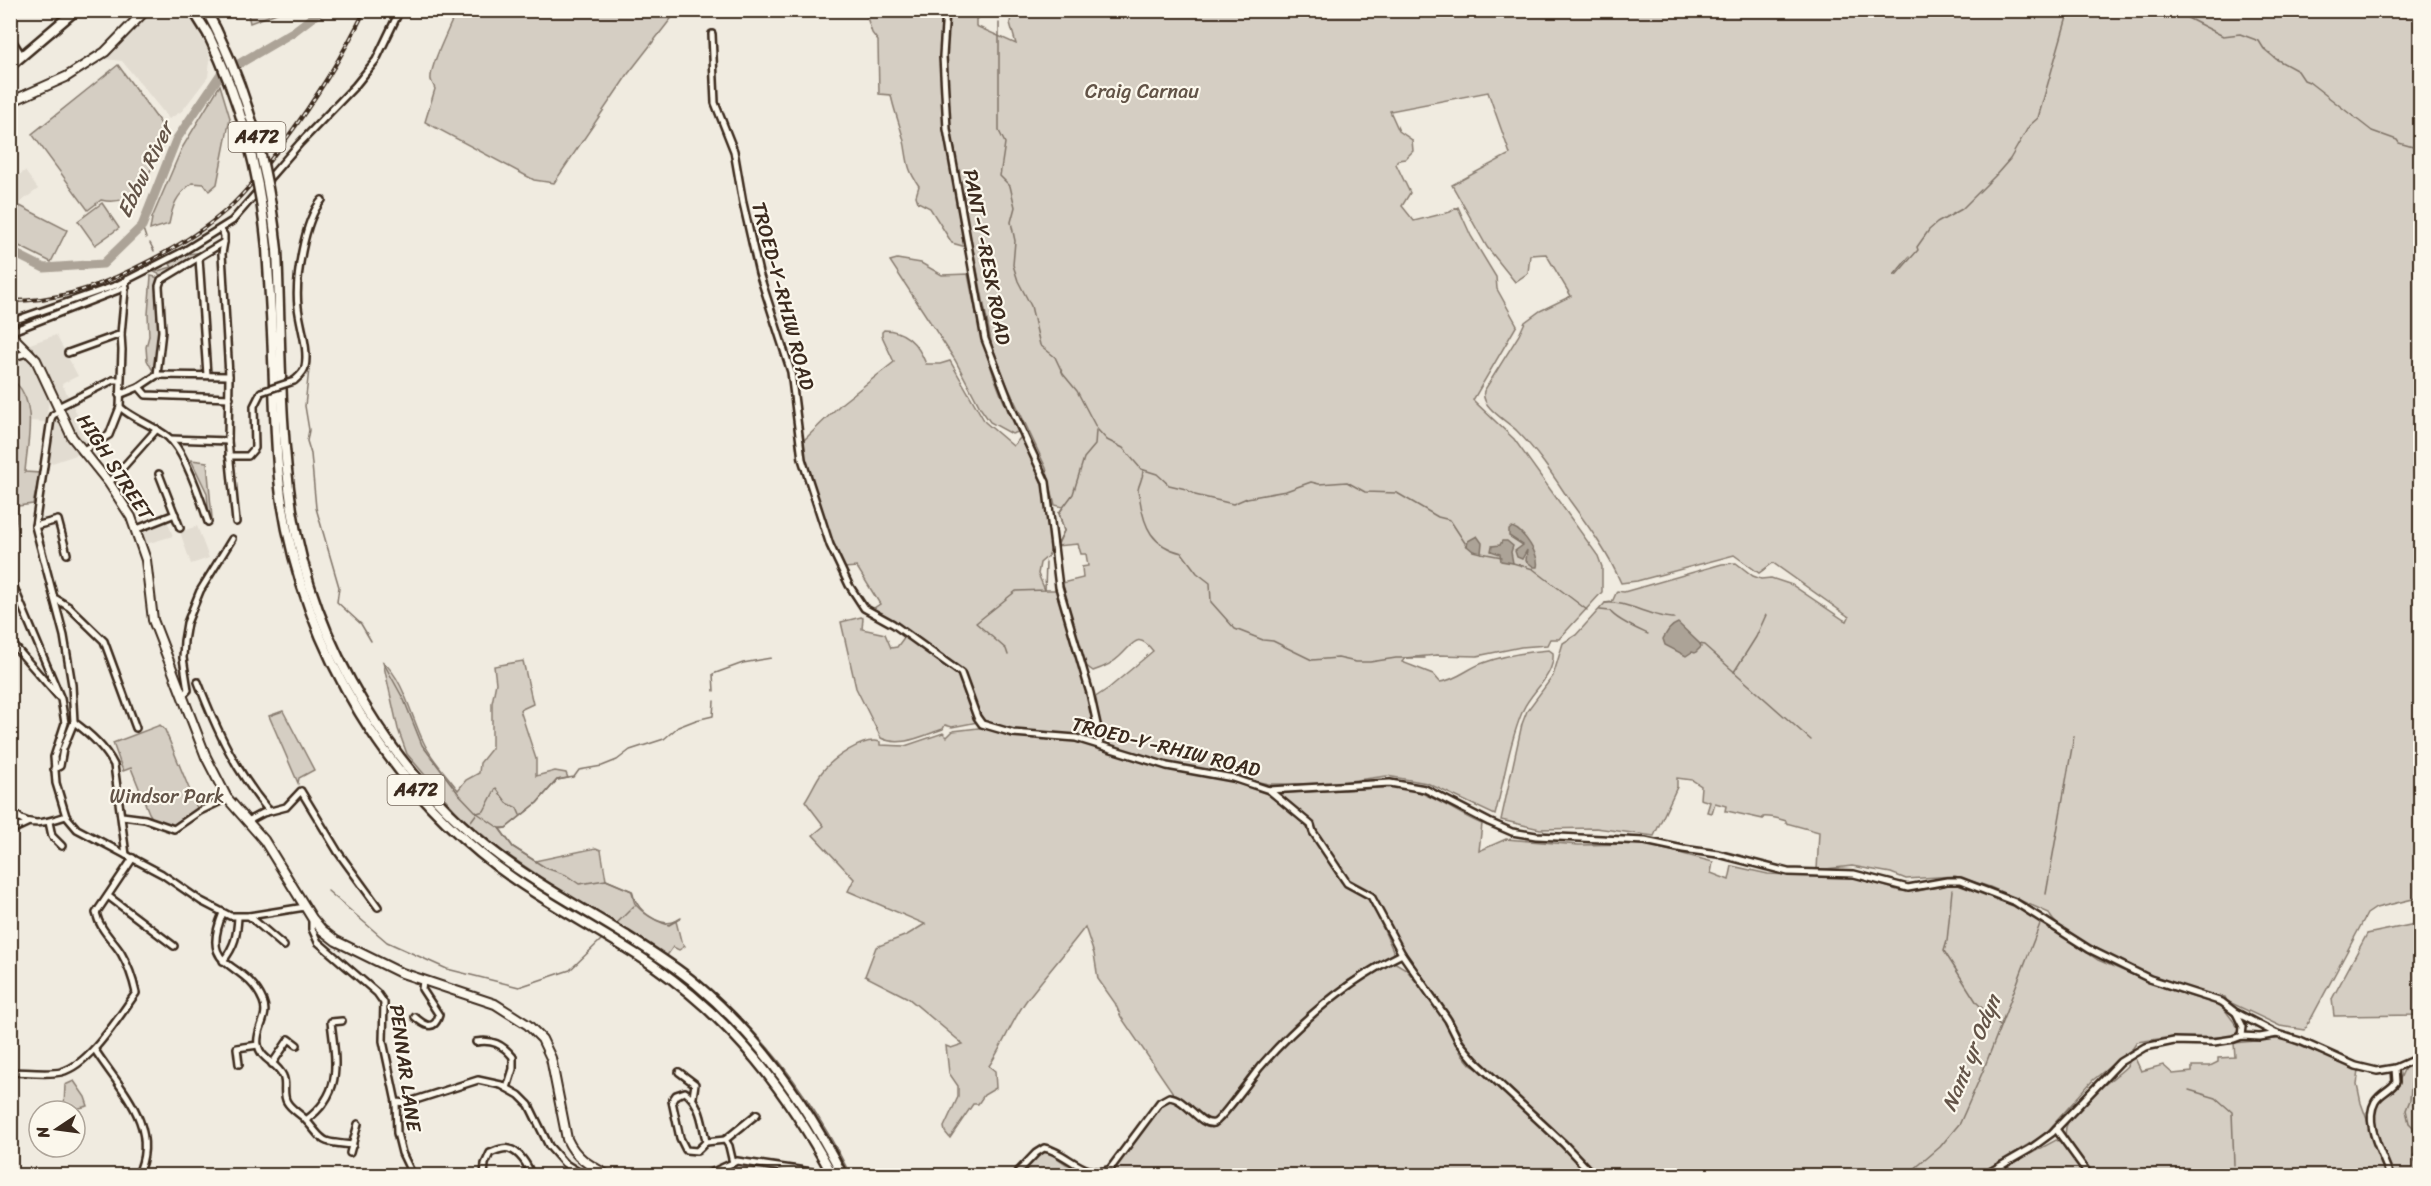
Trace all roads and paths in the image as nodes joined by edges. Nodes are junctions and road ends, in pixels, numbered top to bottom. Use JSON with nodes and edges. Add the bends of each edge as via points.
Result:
{"nodes":[{"id":1,"x":76,"y":10,"type":"edge"},
{"id":2,"x":146,"y":10,"type":"edge"},
{"id":3,"x":193,"y":10,"type":"edge"},
{"id":4,"x":206,"y":10,"type":"edge"},
{"id":5,"x":400,"y":10,"type":"edge"},
{"id":6,"x":946,"y":10,"type":"edge"},
{"id":7,"x":212,"y":32,"type":"junction"},
{"id":8,"x":712,"y":34,"type":"dead end"},
{"id":9,"x":10,"y":37,"type":"edge"},
{"id":10,"x":22,"y":57,"type":"junction"},
{"id":11,"x":10,"y":66,"type":"edge"},
{"id":12,"x":10,"y":102,"type":"edge"},
{"id":13,"x":322,"y":200,"type":"dead end"},
{"id":14,"x":220,"y":229,"type":"junction"},
{"id":15,"x":224,"y":242,"type":"junction"},
{"id":16,"x":272,"y":249,"type":"junction"},
{"id":17,"x":199,"y":258,"type":"junction"},
{"id":18,"x":126,"y":280,"type":"junction"},
{"id":19,"x":126,"y":287,"type":"junction"},
{"id":20,"x":10,"y":322,"type":"edge"},
{"id":21,"x":10,"y":333,"type":"edge"},
{"id":22,"x":121,"y":334,"type":"junction"},
{"id":23,"x":30,"y":352,"type":"junction"},
{"id":24,"x":68,"y":353,"type":"dead end"},
{"id":25,"x":10,"y":358,"type":"edge"},
{"id":26,"x":157,"y":375,"type":"junction"},
{"id":27,"x":207,"y":375,"type":"junction"},
{"id":28,"x":229,"y":376,"type":"junction"},
{"id":29,"x":119,"y":380,"type":"junction"},
{"id":30,"x":139,"y":387,"type":"junction"},
{"id":31,"x":118,"y":395,"type":"junction"},
{"id":32,"x":230,"y":398,"type":"junction"},
{"id":33,"x":120,"y":407,"type":"junction"},
{"id":34,"x":59,"y":409,"type":"junction"},
{"id":35,"x":157,"y":429,"type":"junction"},
{"id":36,"x":170,"y":439,"type":"junction"},
{"id":37,"x":228,"y":441,"type":"junction"},
{"id":38,"x":82,"y":451,"type":"junction"},
{"id":39,"x":229,"y":456,"type":"junction"},
{"id":40,"x":159,"y":474,"type":"dead end"},
{"id":41,"x":109,"y":483,"type":"junction"},
{"id":42,"x":175,"y":514,"type":"junction"},
{"id":43,"x":208,"y":522,"type":"dead end"},
{"id":44,"x":236,"y":522,"type":"dead end"},
{"id":45,"x":35,"y":526,"type":"junction"},
{"id":46,"x":180,"y":528,"type":"dead end"},
{"id":47,"x":137,"y":529,"type":"junction"},
{"id":48,"x":232,"y":538,"type":"dead end"},
{"id":49,"x":67,"y":554,"type":"dead end"},
{"id":50,"x":10,"y":578,"type":"edge"},
{"id":51,"x":55,"y":598,"type":"junction"},
{"id":52,"x":10,"y":641,"type":"edge"},
{"id":53,"x":198,"y":682,"type":"dead end"},
{"id":54,"x":182,"y":696,"type":"junction"},
{"id":55,"x":61,"y":699,"type":"junction"},
{"id":56,"x":74,"y":722,"type":"junction"},
{"id":57,"x":136,"y":728,"type":"dead end"},
{"id":58,"x":1099,"y":745,"type":"junction"},
{"id":59,"x":54,"y":769,"type":"junction"},
{"id":60,"x":1269,"y":790,"type":"junction"},
{"id":61,"x":227,"y":798,"type":"junction"},
{"id":62,"x":10,"y":808,"type":"edge"},
{"id":63,"x":269,"y":811,"type":"junction"},
{"id":64,"x":66,"y":816,"type":"junction"},
{"id":65,"x":122,"y":816,"type":"junction"},
{"id":66,"x":248,"y":821,"type":"junction"},
{"id":67,"x":48,"y":822,"type":"junction"},
{"id":68,"x":27,"y":823,"type":"junction"},
{"id":69,"x":10,"y":831,"type":"edge"},
{"id":70,"x":62,"y":846,"type":"dead end"},
{"id":71,"x":126,"y":855,"type":"junction"},
{"id":72,"x":133,"y":858,"type":"junction"},
{"id":73,"x":108,"y":896,"type":"junction"},
{"id":74,"x":305,"y":907,"type":"junction"},
{"id":75,"x":378,"y":907,"type":"dead end"},
{"id":76,"x":224,"y":913,"type":"junction"},
{"id":77,"x":249,"y":916,"type":"junction"},
{"id":78,"x":238,"y":917,"type":"junction"},
{"id":79,"x":312,"y":918,"type":"junction"},
{"id":80,"x":174,"y":946,"type":"dead end"},
{"id":81,"x":284,"y":946,"type":"dead end"},
{"id":82,"x":1402,"y":954,"type":"junction"},
{"id":83,"x":223,"y":961,"type":"junction"},
{"id":84,"x":423,"y":981,"type":"junction"},
{"id":85,"x":2235,"y":1012,"type":"junction"},
{"id":86,"x":415,"y":1017,"type":"dead end"},
{"id":87,"x":342,"y":1021,"type":"dead end"},
{"id":88,"x":331,"y":1022,"type":"junction"},
{"id":89,"x":323,"y":1023,"type":"dead end"},
{"id":90,"x":2277,"y":1034,"type":"junction"},
{"id":91,"x":2242,"y":1036,"type":"junction"},
{"id":92,"x":476,"y":1042,"type":"dead end"},
{"id":93,"x":258,"y":1045,"type":"junction"},
{"id":94,"x":297,"y":1045,"type":"dead end"},
{"id":95,"x":94,"y":1050,"type":"junction"},
{"id":96,"x":2421,"y":1057,"type":"edge"},
{"id":97,"x":239,"y":1064,"type":"dead end"},
{"id":98,"x":272,"y":1064,"type":"junction"},
{"id":99,"x":2395,"y":1068,"type":"junction"},
{"id":100,"x":10,"y":1072,"type":"edge"},
{"id":101,"x":679,"y":1072,"type":"dead end"},
{"id":102,"x":507,"y":1088,"type":"junction"},
{"id":103,"x":693,"y":1097,"type":"junction"},
{"id":104,"x":396,"y":1102,"type":"junction"},
{"id":105,"x":757,"y":1114,"type":"dead end"},
{"id":106,"x":306,"y":1120,"type":"junction"},
{"id":107,"x":358,"y":1124,"type":"dead end"},
{"id":108,"x":2056,"y":1129,"type":"junction"},
{"id":109,"x":725,"y":1140,"type":"junction"},
{"id":110,"x":706,"y":1142,"type":"junction"},
{"id":111,"x":353,"y":1145,"type":"junction"},
{"id":112,"x":350,"y":1153,"type":"dead end"},
{"id":113,"x":733,"y":1163,"type":"junction"},
{"id":114,"x":809,"y":1173,"type":"edge"},
{"id":115,"x":137,"y":1176,"type":"edge"},
{"id":116,"x":413,"y":1176,"type":"edge"},
{"id":117,"x":484,"y":1176,"type":"edge"},
{"id":118,"x":531,"y":1176,"type":"edge"},
{"id":119,"x":585,"y":1176,"type":"edge"},
{"id":120,"x":609,"y":1176,"type":"edge"},
{"id":121,"x":704,"y":1176,"type":"edge"},
{"id":122,"x":832,"y":1176,"type":"edge"},
{"id":123,"x":838,"y":1176,"type":"edge"},
{"id":124,"x":843,"y":1176,"type":"edge"},
{"id":125,"x":1014,"y":1176,"type":"edge"},
{"id":126,"x":1594,"y":1176,"type":"edge"},
{"id":127,"x":1983,"y":1176,"type":"edge"},
{"id":128,"x":2090,"y":1176,"type":"edge"},
{"id":129,"x":2390,"y":1176,"type":"edge"}],
"edges":[{"from":1,"to":10,"type":"main road"},
{"from":2,"to":12,"type":"street","via":[[105,52],[66,77]]},
{"from":3,"to":7,"type":"main road","number":"A472"},
{"from":4,"to":7,"type":"main road","number":"A472"},
{"from":5,"to":14,"type":"street","via":[[376,60],[356,86],[232,221]]},
{"from":6,"to":58,"type":"street","name":"PANT-Y-RESK ROAD","via":[[943,56],[947,129],[985,339],[1046,482],[1059,587],[1090,693]]},
{"from":7,"to":16,"type":"main road","number":"A472","bridge":true,"via":[[240,86],[262,154],[273,212]]},
{"from":8,"to":58,"type":"street","name":"TROED-Y-RHIW ROAD","via":[[715,103],[734,151],[759,273],[791,372],[802,459],[825,532],[849,585],[868,612],[893,624],[962,674],[982,724],[1013,733],[1061,736]]},
{"from":9,"to":10,"type":"street"},
{"from":10,"to":11,"type":"main road"},
{"from":13,"to":39,"type":"street","bridge":true,"via":[[306,235],[299,274],[297,304],[306,357],[304,370],[294,381],[261,392],[254,406],[255,448],[248,456]]},
{"from":14,"to":15,"type":"street"},
{"from":14,"to":18,"type":"street"},
{"from":15,"to":17,"type":"street"},
{"from":15,"to":28,"type":"street"},
{"from":16,"to":122,"type":"main road","number":"A472","via":[[275,432],[282,499],[300,583],[331,660],[358,712],[401,774],[466,841],[517,881],[653,966],[698,999],[733,1033],[778,1086]]},
{"from":16,"to":124,"type":"main road","number":"A472","via":[[293,513],[309,581],[344,668],[361,699],[408,765],[477,838],[527,876],[624,934],[694,982],[726,1011],[787,1082]]},
{"from":17,"to":26,"type":"street","via":[[161,280],[162,332]]},
{"from":17,"to":27,"type":"street"},
{"from":18,"to":19,"type":"street"},
{"from":18,"to":20,"type":"street"},
{"from":19,"to":21,"type":"street"},
{"from":19,"to":22,"type":"street"},
{"from":21,"to":23,"type":"street","name":"HIGH STREET"},
{"from":22,"to":24,"type":"street"},
{"from":22,"to":29,"type":"street"},
{"from":23,"to":25,"type":"street"},
{"from":23,"to":34,"type":"street","name":"HIGH STREET"},
{"from":26,"to":27,"type":"street"},
{"from":26,"to":30,"type":"street"},
{"from":27,"to":28,"type":"street"},
{"from":28,"to":32,"type":"street"},
{"from":29,"to":31,"type":"street"},
{"from":29,"to":34,"type":"street"},
{"from":30,"to":31,"type":"street"},
{"from":30,"to":32,"type":"street","via":[[146,395]]},
{"from":31,"to":33,"type":"street"},
{"from":32,"to":37,"type":"street"},
{"from":33,"to":35,"type":"street"},
{"from":33,"to":38,"type":"street","via":[[109,435]]},
{"from":34,"to":38,"type":"street","name":"HIGH STREET"},
{"from":34,"to":45,"type":"street","via":[[52,417]]},
{"from":35,"to":36,"type":"street"},
{"from":35,"to":41,"type":"street"},
{"from":36,"to":37,"type":"street"},
{"from":36,"to":43,"type":"street","via":[[198,489]]},
{"from":37,"to":39,"type":"street"},
{"from":38,"to":41,"type":"street","name":"HIGH STREET"},
{"from":39,"to":44,"type":"street"},
{"from":40,"to":42,"type":"street"},
{"from":41,"to":47,"type":"street","name":"HIGH STREET"},
{"from":42,"to":46,"type":"street"},
{"from":42,"to":47,"type":"street"},
{"from":45,"to":49,"type":"street","via":[[58,520]]},
{"from":45,"to":51,"type":"street"},
{"from":47,"to":54,"type":"street","name":"HIGH STREET","via":[[146,560],[153,620]]},
{"from":48,"to":54,"type":"street","via":[[200,591],[187,623],[183,658],[188,690]]},
{"from":50,"to":55,"type":"street"},
{"from":51,"to":56,"type":"street","via":[[72,685]]},
{"from":51,"to":57,"type":"street","via":[[104,640]]},
{"from":52,"to":55,"type":"street"},
{"from":53,"to":63,"type":"street","via":[[229,756]]},
{"from":54,"to":61,"type":"street","name":"HIGH STREET"},
{"from":55,"to":59,"type":"street","via":[[65,723]]},
{"from":56,"to":59,"type":"street","via":[[60,766]]},
{"from":56,"to":65,"type":"street","via":[[114,765]]},
{"from":58,"to":60,"type":"street","name":"TROED-Y-RHIW ROAD","via":[[1167,766],[1243,780]]},
{"from":59,"to":64,"type":"street"},
{"from":60,"to":82,"type":"street","via":[[1311,825],[1347,883],[1371,896]]},
{"from":60,"to":85,"type":"street","name":"TROED-Y-RHIW ROAD","via":[[1378,783],[1411,785],[1512,832],[1645,841],[1788,872],[1854,874],[1908,888],[1960,881],[2015,902],[2089,949],[2150,979],[2222,1002]]},
{"from":61,"to":65,"type":"street","via":[[174,829]]},
{"from":61,"to":66,"type":"street","name":"HIGH STREET"},
{"from":62,"to":68,"type":"street"},
{"from":63,"to":66,"type":"street"},
{"from":63,"to":75,"type":"street","via":[[286,807],[301,791]]},
{"from":64,"to":67,"type":"street"},
{"from":64,"to":71,"type":"street","via":[[89,838]]},
{"from":65,"to":71,"type":"street"},
{"from":66,"to":74,"type":"street","name":"HIGH STREET"},
{"from":67,"to":68,"type":"street"},
{"from":67,"to":70,"type":"street","via":[[52,836]]},
{"from":68,"to":69,"type":"street"},
{"from":71,"to":72,"type":"street"},
{"from":72,"to":73,"type":"street"},
{"from":72,"to":76,"type":"street"},
{"from":73,"to":80,"type":"street"},
{"from":73,"to":95,"type":"street","via":[[96,913],[99,924],[121,953],[136,993]]},
{"from":74,"to":77,"type":"street"},
{"from":74,"to":79,"type":"street","name":"HIGH STREET"},
{"from":76,"to":78,"type":"street"},
{"from":76,"to":83,"type":"street","via":[[215,941]]},
{"from":77,"to":78,"type":"street"},
{"from":77,"to":81,"type":"street"},
{"from":78,"to":83,"type":"street","via":[[237,938]]},
{"from":79,"to":84,"type":"street","name":"HIGH STREET","via":[[336,941]]},
{"from":79,"to":104,"type":"street","name":"PENNAR LANE","via":[[318,942],[384,1003],[383,1041]]},
{"from":82,"to":125,"type":"street","via":[[1355,980],[1288,1035],[1218,1122],[1205,1122],[1180,1099],[1169,1097],[1160,1102],[1110,1169],[1080,1167],[1044,1149]]},
{"from":82,"to":126,"type":"street","via":[[1475,1061]]},
{"from":83,"to":93,"type":"street","via":[[250,980],[264,1003],[265,1022]]},
{"from":84,"to":86,"type":"street","via":[[422,989],[439,1015],[430,1026]]},
{"from":84,"to":120,"type":"street","name":"HIGH STREET","via":[[495,1004],[528,1024],[542,1039],[550,1058],[572,1149]]},
{"from":85,"to":90,"type":"street","name":"TROED-Y-RHIW ROAD"},
{"from":85,"to":91,"type":"street","via":[[2243,1027]]},
{"from":87,"to":88,"type":"street"},
{"from":88,"to":89,"type":"street"},
{"from":88,"to":106,"type":"street","via":[[335,1072],[332,1089],[326,1103]]},
{"from":90,"to":91,"type":"street","name":"TROED-Y-RHIW ROAD"},
{"from":90,"to":99,"type":"street","name":"TROED-Y-RHIW ROAD","via":[[2356,1066],[2377,1071]]},
{"from":91,"to":108,"type":"street","name":"TROED-Y-RHIW ROAD","via":[[2161,1043],[2131,1054]]},
{"from":92,"to":102,"type":"street","via":[[488,1040],[504,1046],[513,1057]]},
{"from":93,"to":97,"type":"street","via":[[237,1048]]},
{"from":93,"to":98,"type":"street","via":[[262,1056]]},
{"from":94,"to":98,"type":"street","via":[[288,1039]]},
{"from":95,"to":100,"type":"street","via":[[80,1063],[61,1072]]},
{"from":95,"to":115,"type":"street","via":[[140,1118],[145,1145]]},
{"from":96,"to":99,"type":"street","name":"TROED-Y-RHIW ROAD"},
{"from":98,"to":106,"type":"street","via":[[283,1075],[287,1102]]},
{"from":99,"to":129,"type":"street","via":[[2396,1082],[2376,1100],[2372,1116]]},
{"from":101,"to":103,"type":"street","via":[[695,1084]]},
{"from":102,"to":104,"type":"street","via":[[478,1080],[406,1103]]},
{"from":102,"to":119,"type":"street","via":[[529,1105],[549,1146],[564,1163]]},
{"from":103,"to":110,"type":"street"},
{"from":103,"to":110,"type":"street","via":[[685,1092],[672,1101],[680,1138],[687,1150],[698,1151]]},
{"from":104,"to":116,"type":"street","name":"PENNAR LANE","via":[[397,1133]]},
{"from":105,"to":109,"type":"street"},
{"from":106,"to":111,"type":"street","via":[[321,1139]]},
{"from":107,"to":111,"type":"street"},
{"from":108,"to":127,"type":"street","name":"TROED-Y-RHIW ROAD"},
{"from":108,"to":128,"type":"street"},
{"from":109,"to":110,"type":"street"},
{"from":109,"to":113,"type":"street"},
{"from":111,"to":112,"type":"street"},
{"from":113,"to":114,"type":"street"},
{"from":113,"to":121,"type":"street"},
{"from":114,"to":123,"type":"street","bridge":true},
{"from":117,"to":118,"type":"street","via":[[490,1153],[501,1148],[517,1154],[530,1168]]}]}
